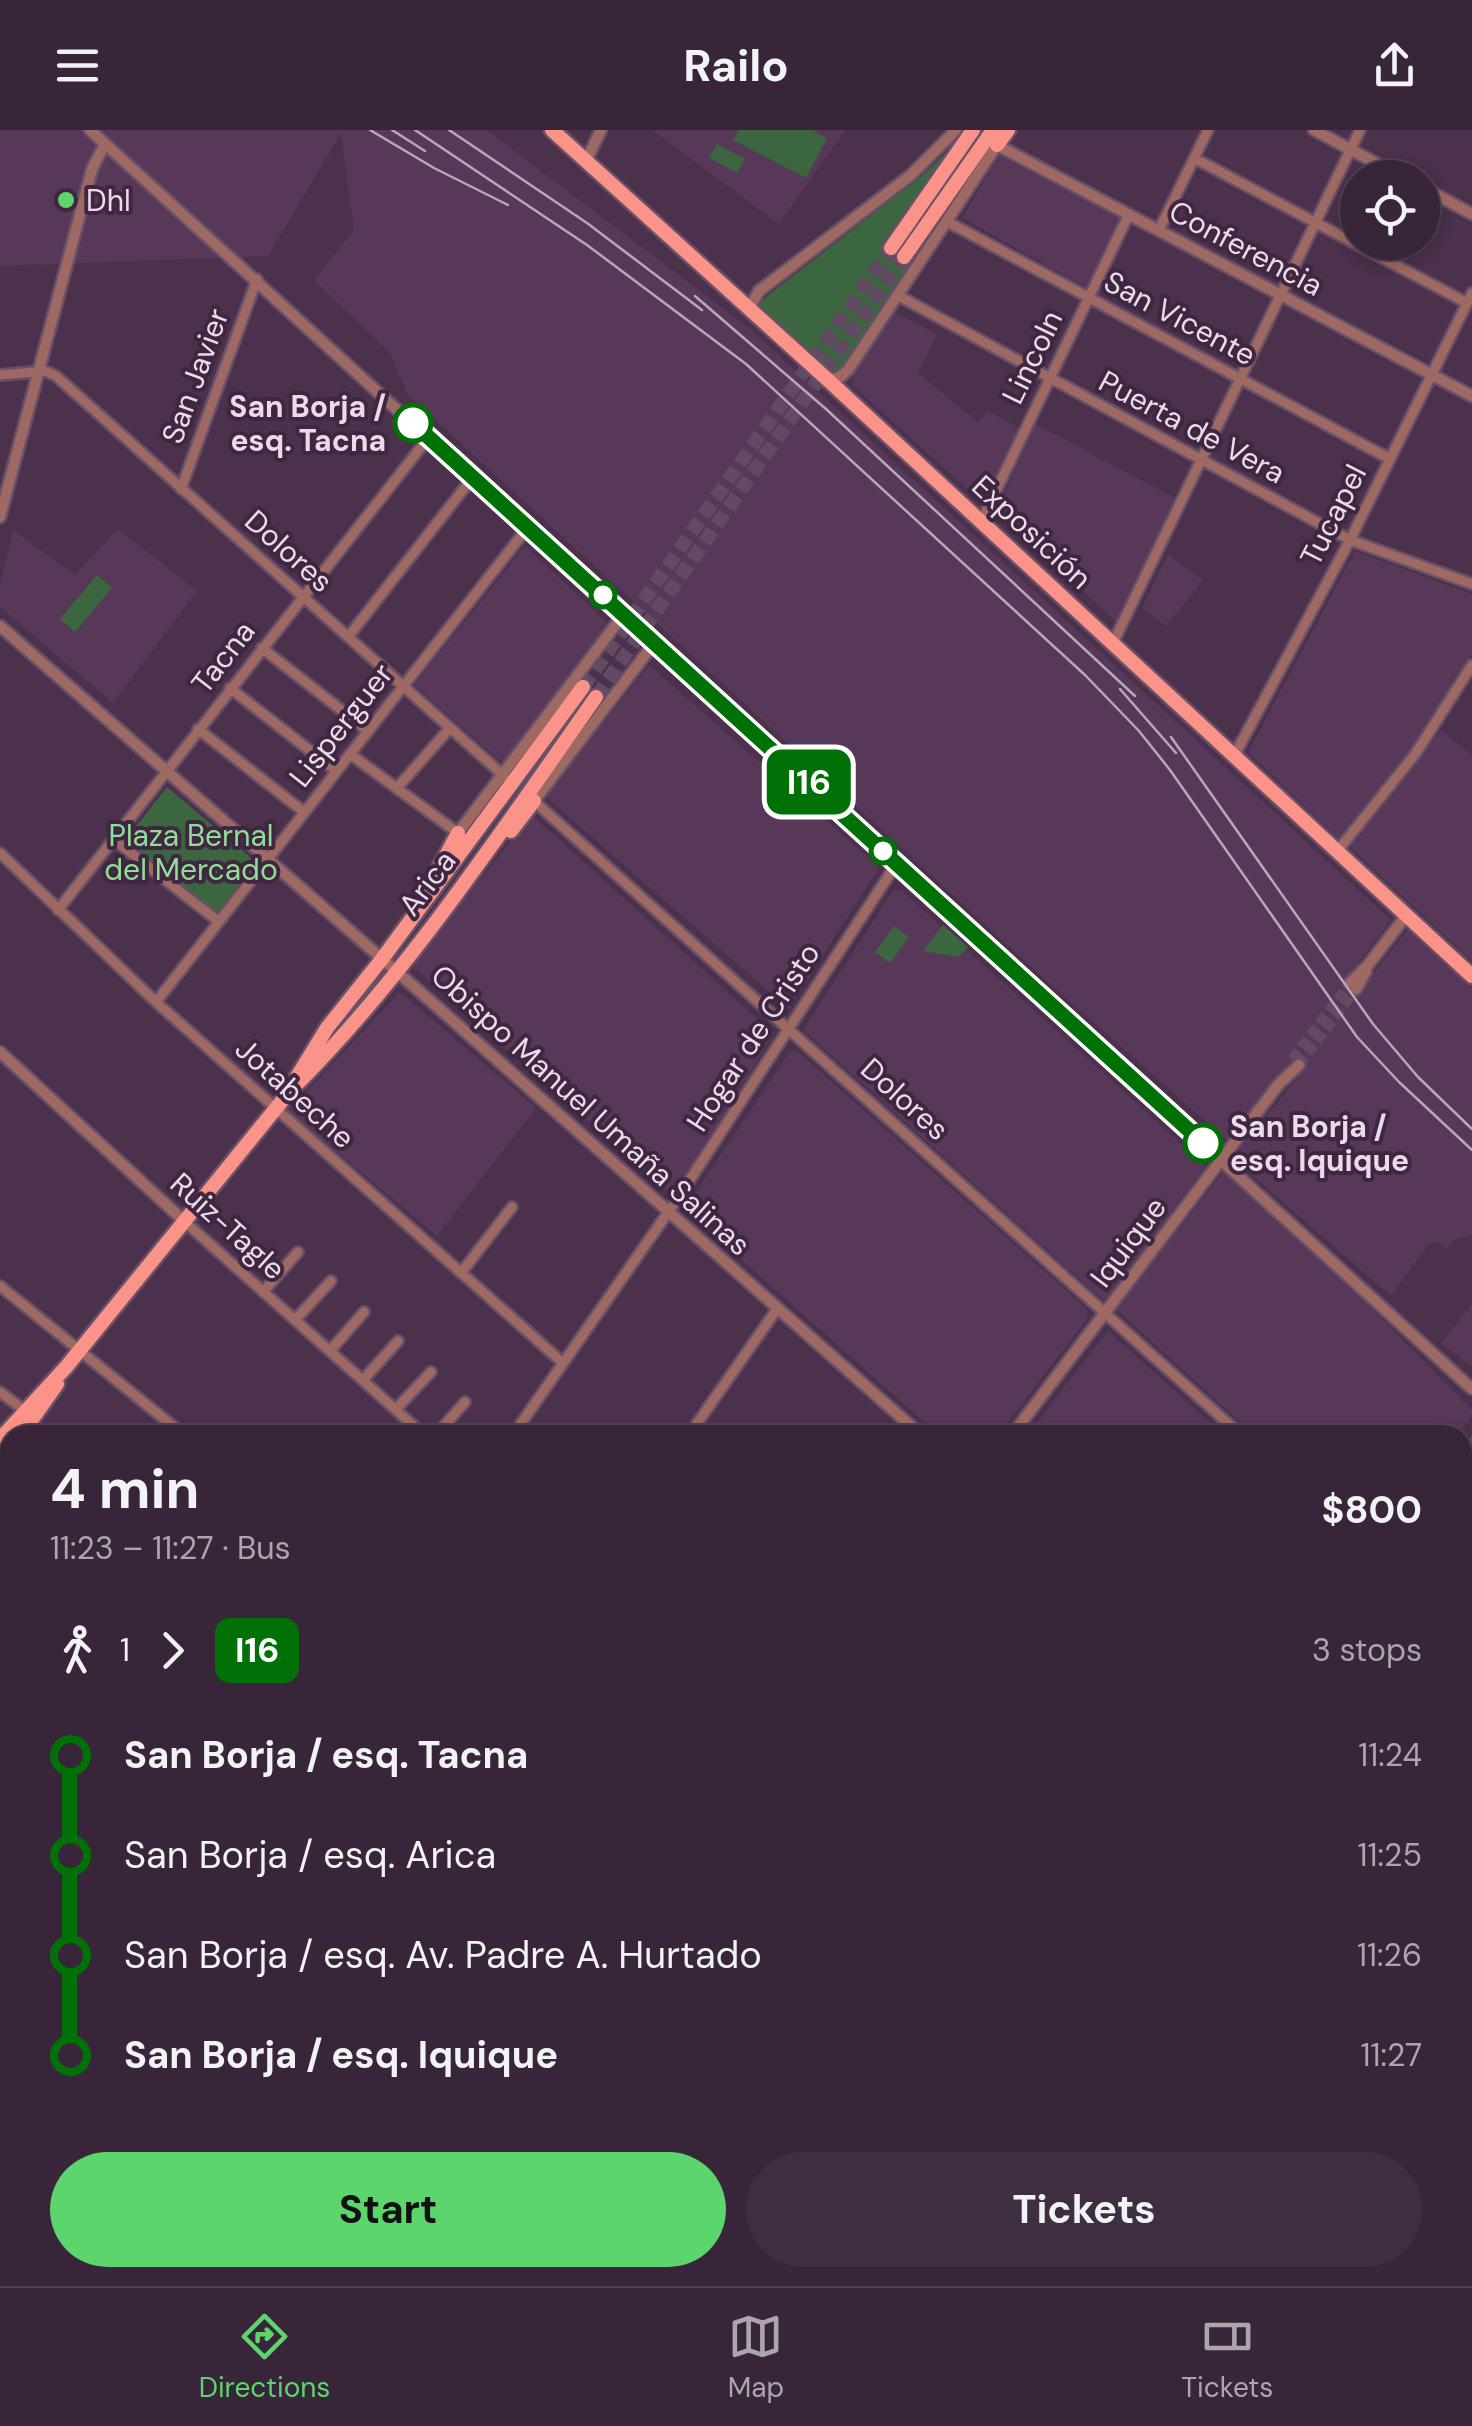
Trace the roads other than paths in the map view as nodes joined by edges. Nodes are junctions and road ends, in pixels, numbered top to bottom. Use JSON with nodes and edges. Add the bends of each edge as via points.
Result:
{"nodes":[{"id":1,"x":90,"y":130,"type":"edge"},
{"id":2,"x":552,"y":130,"type":"edge"},
{"id":3,"x":601,"y":130,"type":"edge"},
{"id":4,"x":956,"y":130,"type":"edge"},
{"id":5,"x":973,"y":130,"type":"edge"},
{"id":6,"x":1008,"y":130,"type":"edge"},
{"id":7,"x":1208,"y":130,"type":"edge"},
{"id":8,"x":1314,"y":130,"type":"edge"},
{"id":9,"x":1360,"y":130,"type":"edge"},
{"id":10,"x":995,"y":137,"type":"edge"},
{"id":11,"x":105,"y":144,"type":"junction"},
{"id":12,"x":1350,"y":149,"type":"junction"},
{"id":13,"x":1194,"y":158,"type":"junction"},
{"id":14,"x":1370,"y":160,"type":"edge"},
{"id":15,"x":586,"y":161,"type":"junction"},
{"id":16,"x":1440,"y":197,"type":"edge"},
{"id":17,"x":1128,"y":214,"type":"junction"},
{"id":18,"x":1472,"y":214,"type":"edge"},
{"id":19,"x":946,"y":221,"type":"junction"},
{"id":20,"x":1316,"y":222,"type":"junction"},
{"id":21,"x":1158,"y":230,"type":"junction"},
{"id":22,"x":890,"y":248,"type":"tunnel mouth"},
{"id":23,"x":904,"y":257,"type":"tunnel mouth"},
{"id":24,"x":257,"y":280,"type":"junction"},
{"id":25,"x":1281,"y":295,"type":"junction"},
{"id":26,"x":897,"y":296,"type":"junction"},
{"id":27,"x":1088,"y":298,"type":"junction"},
{"id":28,"x":1470,"y":298,"type":"edge"},
{"id":29,"x":748,"y":310,"type":"junction"},
{"id":30,"x":38,"y":372,"type":"junction"},
{"id":31,"x":1432,"y":374,"type":"junction"},
{"id":32,"x":0,"y":375,"type":"edge"},
{"id":33,"x":1050,"y":378,"type":"junction"},
{"id":34,"x":1240,"y":379,"type":"junction"},
{"id":35,"x":828,"y":380,"type":"junction"},
{"id":36,"x":1472,"y":396,"type":"edge"},
{"id":37,"x":429,"y":437,"type":"junction"},
{"id":38,"x":1390,"y":458,"type":"junction"},
{"id":39,"x":1201,"y":460,"type":"junction"},
{"id":40,"x":473,"y":477,"type":"junction"},
{"id":41,"x":181,"y":489,"type":"junction"},
{"id":42,"x":0,"y":518,"type":"edge"},
{"id":43,"x":982,"y":522,"type":"junction"},
{"id":44,"x":528,"y":527,"type":"junction"},
{"id":45,"x":1350,"y":540,"type":"junction"},
{"id":46,"x":1472,"y":584,"type":"edge"},
{"id":47,"x":302,"y":596,"type":"junction"},
{"id":48,"x":624,"y":614,"type":"junction"},
{"id":49,"x":0,"y":626,"type":"edge"},
{"id":50,"x":348,"y":637,"type":"junction"},
{"id":51,"x":655,"y":642,"type":"junction"},
{"id":52,"x":1112,"y":645,"type":"junction"},
{"id":53,"x":262,"y":648,"type":"junction"},
{"id":54,"x":1472,"y":664,"type":"edge"},
{"id":55,"x":403,"y":686,"type":"junction"},
{"id":56,"x":583,"y":687,"type":"tunnel mouth"},
{"id":57,"x":230,"y":688,"type":"junction"},
{"id":58,"x":596,"y":697,"type":"tunnel mouth"},
{"id":59,"x":450,"y":728,"type":"junction"},
{"id":60,"x":198,"y":729,"type":"junction"},
{"id":61,"x":368,"y":731,"type":"junction"},
{"id":62,"x":350,"y":754,"type":"junction"},
{"id":63,"x":1234,"y":756,"type":"junction"},
{"id":64,"x":165,"y":770,"type":"junction"},
{"id":65,"x":336,"y":771,"type":"junction"},
{"id":66,"x":504,"y":776,"type":"junction"},
{"id":67,"x":397,"y":788,"type":"junction"},
{"id":68,"x":534,"y":801,"type":"junction"},
{"id":69,"x":304,"y":812,"type":"junction"},
{"id":70,"x":458,"y":833,"type":"junction"},
{"id":71,"x":112,"y":839,"type":"junction"},
{"id":72,"x":1336,"y":853,"type":"junction"},
{"id":73,"x":0,"y":854,"type":"edge"},
{"id":74,"x":267,"y":859,"type":"junction"},
{"id":75,"x":897,"y":863,"type":"junction"},
{"id":76,"x":456,"y":890,"type":"junction"},
{"id":77,"x":423,"y":904,"type":"junction"},
{"id":78,"x":58,"y":910,"type":"junction"},
{"id":79,"x":1405,"y":916,"type":"junction"},
{"id":80,"x":218,"y":921,"type":"junction"},
{"id":81,"x":382,"y":959,"type":"junction"},
{"id":82,"x":396,"y":970,"type":"junction"},
{"id":83,"x":1472,"y":976,"type":"edge"},
{"id":84,"x":1353,"y":986,"type":"tunnel mouth"},
{"id":85,"x":156,"y":1002,"type":"junction"},
{"id":86,"x":789,"y":1029,"type":"junction"},
{"id":87,"x":0,"y":1052,"type":"edge"},
{"id":88,"x":1295,"y":1062,"type":"tunnel mouth"},
{"id":89,"x":290,"y":1091,"type":"junction"},
{"id":90,"x":275,"y":1109,"type":"junction"},
{"id":91,"x":1222,"y":1160,"type":"junction"},
{"id":92,"x":512,"y":1207,"type":"dead end"},
{"id":93,"x":668,"y":1212,"type":"junction"},
{"id":94,"x":184,"y":1221,"type":"junction"},
{"id":95,"x":298,"y":1252,"type":"dead end"},
{"id":96,"x":460,"y":1274,"type":"junction"},
{"id":97,"x":331,"y":1281,"type":"dead end"},
{"id":98,"x":0,"y":1286,"type":"edge"},
{"id":99,"x":263,"y":1292,"type":"junction"},
{"id":100,"x":778,"y":1309,"type":"junction"},
{"id":101,"x":364,"y":1312,"type":"dead end"},
{"id":102,"x":1105,"y":1313,"type":"junction"},
{"id":103,"x":295,"y":1320,"type":"junction"},
{"id":104,"x":398,"y":1341,"type":"dead end"},
{"id":105,"x":80,"y":1350,"type":"junction"},
{"id":106,"x":330,"y":1351,"type":"junction"},
{"id":107,"x":563,"y":1363,"type":"junction"},
{"id":108,"x":67,"y":1366,"type":"junction"},
{"id":109,"x":431,"y":1372,"type":"dead end"},
{"id":110,"x":363,"y":1380,"type":"junction"},
{"id":111,"x":1472,"y":1388,"type":"edge"},
{"id":112,"x":0,"y":1392,"type":"edge"},
{"id":113,"x":465,"y":1402,"type":"dead end"},
{"id":114,"x":24,"y":1410,"type":"junction"},
{"id":115,"x":396,"y":1410,"type":"junction"},
{"id":116,"x":12,"y":1425,"type":"edge"},
{"id":117,"x":28,"y":1425,"type":"edge"},
{"id":118,"x":172,"y":1425,"type":"edge"},
{"id":119,"x":413,"y":1425,"type":"edge"},
{"id":120,"x":445,"y":1425,"type":"edge"},
{"id":121,"x":520,"y":1425,"type":"edge"},
{"id":122,"x":696,"y":1425,"type":"edge"},
{"id":123,"x":910,"y":1425,"type":"edge"},
{"id":124,"x":1020,"y":1425,"type":"edge"},
{"id":125,"x":1230,"y":1425,"type":"edge"}],
"edges":[{"from":1,"to":11,"type":"street"},
{"from":2,"to":15,"type":"main road","name":"Exposición"},
{"from":3,"to":15,"type":"street"},
{"from":4,"to":29,"type":"street","via":[[911,175],[759,292]]},
{"from":5,"to":22,"type":"main road"},
{"from":6,"to":10,"type":"main road"},
{"from":7,"to":13,"type":"street"},
{"from":8,"to":12,"type":"street"},
{"from":9,"to":12,"type":"street"},
{"from":10,"to":17,"type":"street","name":"Conferencia"},
{"from":10,"to":19,"type":"street"},
{"from":10,"to":23,"type":"main road"},
{"from":11,"to":24,"type":"street"},
{"from":11,"to":30,"type":"street","via":[[92,169]]},
{"from":12,"to":14,"type":"street"},
{"from":12,"to":20,"type":"street"},
{"from":13,"to":20,"type":"street"},
{"from":13,"to":21,"type":"street"},
{"from":15,"to":29,"type":"main road","name":"Exposición"},
{"from":16,"to":18,"type":"street"},
{"from":17,"to":21,"type":"street","name":"Conferencia"},
{"from":17,"to":27,"type":"street","name":"Lincoln"},
{"from":19,"to":26,"type":"street"},
{"from":19,"to":27,"type":"street","name":"San Vicente"},
{"from":20,"to":25,"type":"street"},
{"from":20,"to":28,"type":"street"},
{"from":21,"to":25,"type":"street","name":"Conferencia"},
{"from":24,"to":37,"type":"street"},
{"from":24,"to":41,"type":"street","name":"San Javier"},
{"from":25,"to":31,"type":"street","name":"Conferencia"},
{"from":25,"to":34,"type":"street"},
{"from":26,"to":33,"type":"street","name":"Puerta de Vera"},
{"from":26,"to":35,"type":"street","via":[[848,370]]},
{"from":27,"to":33,"type":"street","name":"Lincoln"},
{"from":27,"to":34,"type":"street","name":"San Vicente"},
{"from":28,"to":31,"type":"street","name":"Tucapel"},
{"from":29,"to":35,"type":"main road","name":"Exposición"},
{"from":30,"to":32,"type":"street"},
{"from":30,"to":41,"type":"street","name":"Dolores","via":[[56,376]]},
{"from":30,"to":42,"type":"street"},
{"from":31,"to":36,"type":"street","name":"Conferencia"},
{"from":31,"to":38,"type":"street","name":"Tucapel"},
{"from":33,"to":39,"type":"street","name":"Puerta de Vera"},
{"from":33,"to":43,"type":"street","name":"Lincoln"},
{"from":34,"to":38,"type":"street","name":"San Vicente"},
{"from":34,"to":39,"type":"street"},
{"from":35,"to":43,"type":"main road","name":"Exposición"},
{"from":37,"to":40,"type":"street"},
{"from":37,"to":47,"type":"street","name":"Tacna"},
{"from":38,"to":45,"type":"street","name":"Tucapel"},
{"from":39,"to":45,"type":"street","name":"Puerta de Vera"},
{"from":39,"to":52,"type":"street"},
{"from":40,"to":44,"type":"street"},
{"from":40,"to":50,"type":"street"},
{"from":41,"to":47,"type":"street","name":"Dolores"},
{"from":43,"to":52,"type":"main road","name":"Exposición"},
{"from":44,"to":48,"type":"street"},
{"from":44,"to":55,"type":"street","name":"Lisperguer"},
{"from":45,"to":46,"type":"street","name":"Puerta de Vera"},
{"from":45,"to":63,"type":"street","name":"Tucapel"},
{"from":47,"to":50,"type":"street","name":"Dolores"},
{"from":47,"to":53,"type":"street","name":"Tacna"},
{"from":48,"to":51,"type":"street"},
{"from":48,"to":66,"type":"street","name":"Arica"},
{"from":49,"to":64,"type":"street","name":"Obispo Manuel Umaña Salinas"},
{"from":50,"to":55,"type":"street","name":"Dolores"},
{"from":51,"to":68,"type":"street"},
{"from":51,"to":75,"type":"street"},
{"from":52,"to":63,"type":"main road","name":"Exposición"},
{"from":53,"to":57,"type":"street","name":"Tacna"},
{"from":53,"to":61,"type":"street"},
{"from":54,"to":72,"type":"street","via":[[1416,753]]},
{"from":55,"to":59,"type":"street","name":"Dolores"},
{"from":55,"to":61,"type":"street","name":"Lisperguer"},
{"from":56,"to":77,"type":"main road","name":"Arica"},
{"from":57,"to":60,"type":"street","name":"Tacna"},
{"from":57,"to":65,"type":"street"},
{"from":58,"to":76,"type":"main road","name":"Arica"},
{"from":59,"to":66,"type":"street","name":"Dolores"},
{"from":59,"to":67,"type":"street"},
{"from":60,"to":64,"type":"street","name":"Tacna"},
{"from":60,"to":69,"type":"street"},
{"from":61,"to":62,"type":"street","name":"Lisperguer"},
{"from":62,"to":65,"type":"street","name":"Lisperguer"},
{"from":62,"to":67,"type":"street"},
{"from":63,"to":72,"type":"main road","name":"Exposición"},
{"from":64,"to":71,"type":"street","name":"Tacna"},
{"from":64,"to":74,"type":"street","name":"Obispo Manuel Umaña Salinas"},
{"from":65,"to":69,"type":"street","name":"Lisperguer"},
{"from":66,"to":70,"type":"street","name":"Arica"},
{"from":67,"to":70,"type":"street"},
{"from":68,"to":76,"type":"main road"},
{"from":68,"to":86,"type":"street","name":"Dolores"},
{"from":69,"to":74,"type":"street","name":"Lisperguer"},
{"from":70,"to":77,"type":"main road"},
{"from":71,"to":78,"type":"street","name":"Tacna"},
{"from":71,"to":80,"type":"street"},
{"from":72,"to":79,"type":"main road","name":"Exposición"},
{"from":73,"to":78,"type":"street","name":"Jotabeche"},
{"from":74,"to":80,"type":"street","name":"Lisperguer"},
{"from":74,"to":81,"type":"street","name":"Obispo Manuel Umaña Salinas"},
{"from":75,"to":86,"type":"street","name":"Hogar de Cristo"},
{"from":75,"to":91,"type":"street"},
{"from":76,"to":82,"type":"main road","name":"Arica"},
{"from":77,"to":81,"type":"main road","name":"Arica"},
{"from":78,"to":85,"type":"street","name":"Jotabeche"},
{"from":79,"to":83,"type":"main road","name":"Exposición"},
{"from":79,"to":84,"type":"street"},
{"from":80,"to":85,"type":"street","name":"Lisperguer"},
{"from":81,"to":82,"type":"street","name":"Obispo Manuel Umaña Salinas"},
{"from":81,"to":89,"type":"main road","name":"Arica","via":[[327,1028]]},
{"from":82,"to":89,"type":"main road","name":"Arica"},
{"from":82,"to":93,"type":"street","name":"Obispo Manuel Umaña Salinas"},
{"from":85,"to":90,"type":"street","name":"Jotabeche"},
{"from":86,"to":93,"type":"street","name":"Hogar de Cristo"},
{"from":86,"to":102,"type":"street","name":"Dolores"},
{"from":87,"to":94,"type":"street","name":"Ruiz-Tagle"},
{"from":88,"to":91,"type":"street","name":"Iquique"},
{"from":89,"to":90,"type":"main road","name":"Arica"},
{"from":90,"to":94,"type":"main road","name":"Arica"},
{"from":90,"to":96,"type":"street","name":"Jotabeche"},
{"from":91,"to":102,"type":"street","name":"Iquique"},
{"from":91,"to":111,"type":"street"},
{"from":92,"to":96,"type":"street"},
{"from":93,"to":100,"type":"street","name":"Obispo Manuel Umaña Salinas"},
{"from":93,"to":107,"type":"street","name":"Hogar de Cristo"},
{"from":94,"to":99,"type":"street","name":"Ruiz-Tagle"},
{"from":94,"to":105,"type":"main road","name":"Arica"},
{"from":95,"to":99,"type":"street"},
{"from":96,"to":107,"type":"street","name":"Jotabeche"},
{"from":97,"to":103,"type":"street"},
{"from":98,"to":105,"type":"street"},
{"from":99,"to":103,"type":"street","name":"Ruiz-Tagle"},
{"from":100,"to":122,"type":"street"},
{"from":100,"to":123,"type":"street","name":"Obispo Manuel Umaña Salinas"},
{"from":101,"to":106,"type":"street"},
{"from":102,"to":124,"type":"street","name":"Iquique"},
{"from":102,"to":125,"type":"street","name":"Dolores"},
{"from":103,"to":106,"type":"street","name":"Ruiz-Tagle"},
{"from":104,"to":110,"type":"street"},
{"from":105,"to":108,"type":"main road","name":"Arica"},
{"from":105,"to":118,"type":"street"},
{"from":106,"to":110,"type":"street","name":"Ruiz-Tagle"},
{"from":107,"to":121,"type":"street","name":"Hogar de Cristo"},
{"from":108,"to":114,"type":"main road","name":"Arica"},
{"from":108,"to":117,"type":"main road","name":"Arica"},
{"from":109,"to":115,"type":"street"},
{"from":110,"to":115,"type":"street","name":"Ruiz-Tagle"},
{"from":112,"to":114,"type":"street"},
{"from":113,"to":120,"type":"street"},
{"from":114,"to":116,"type":"main road","name":"Arica"},
{"from":115,"to":119,"type":"street","name":"Ruiz-Tagle"}]}
